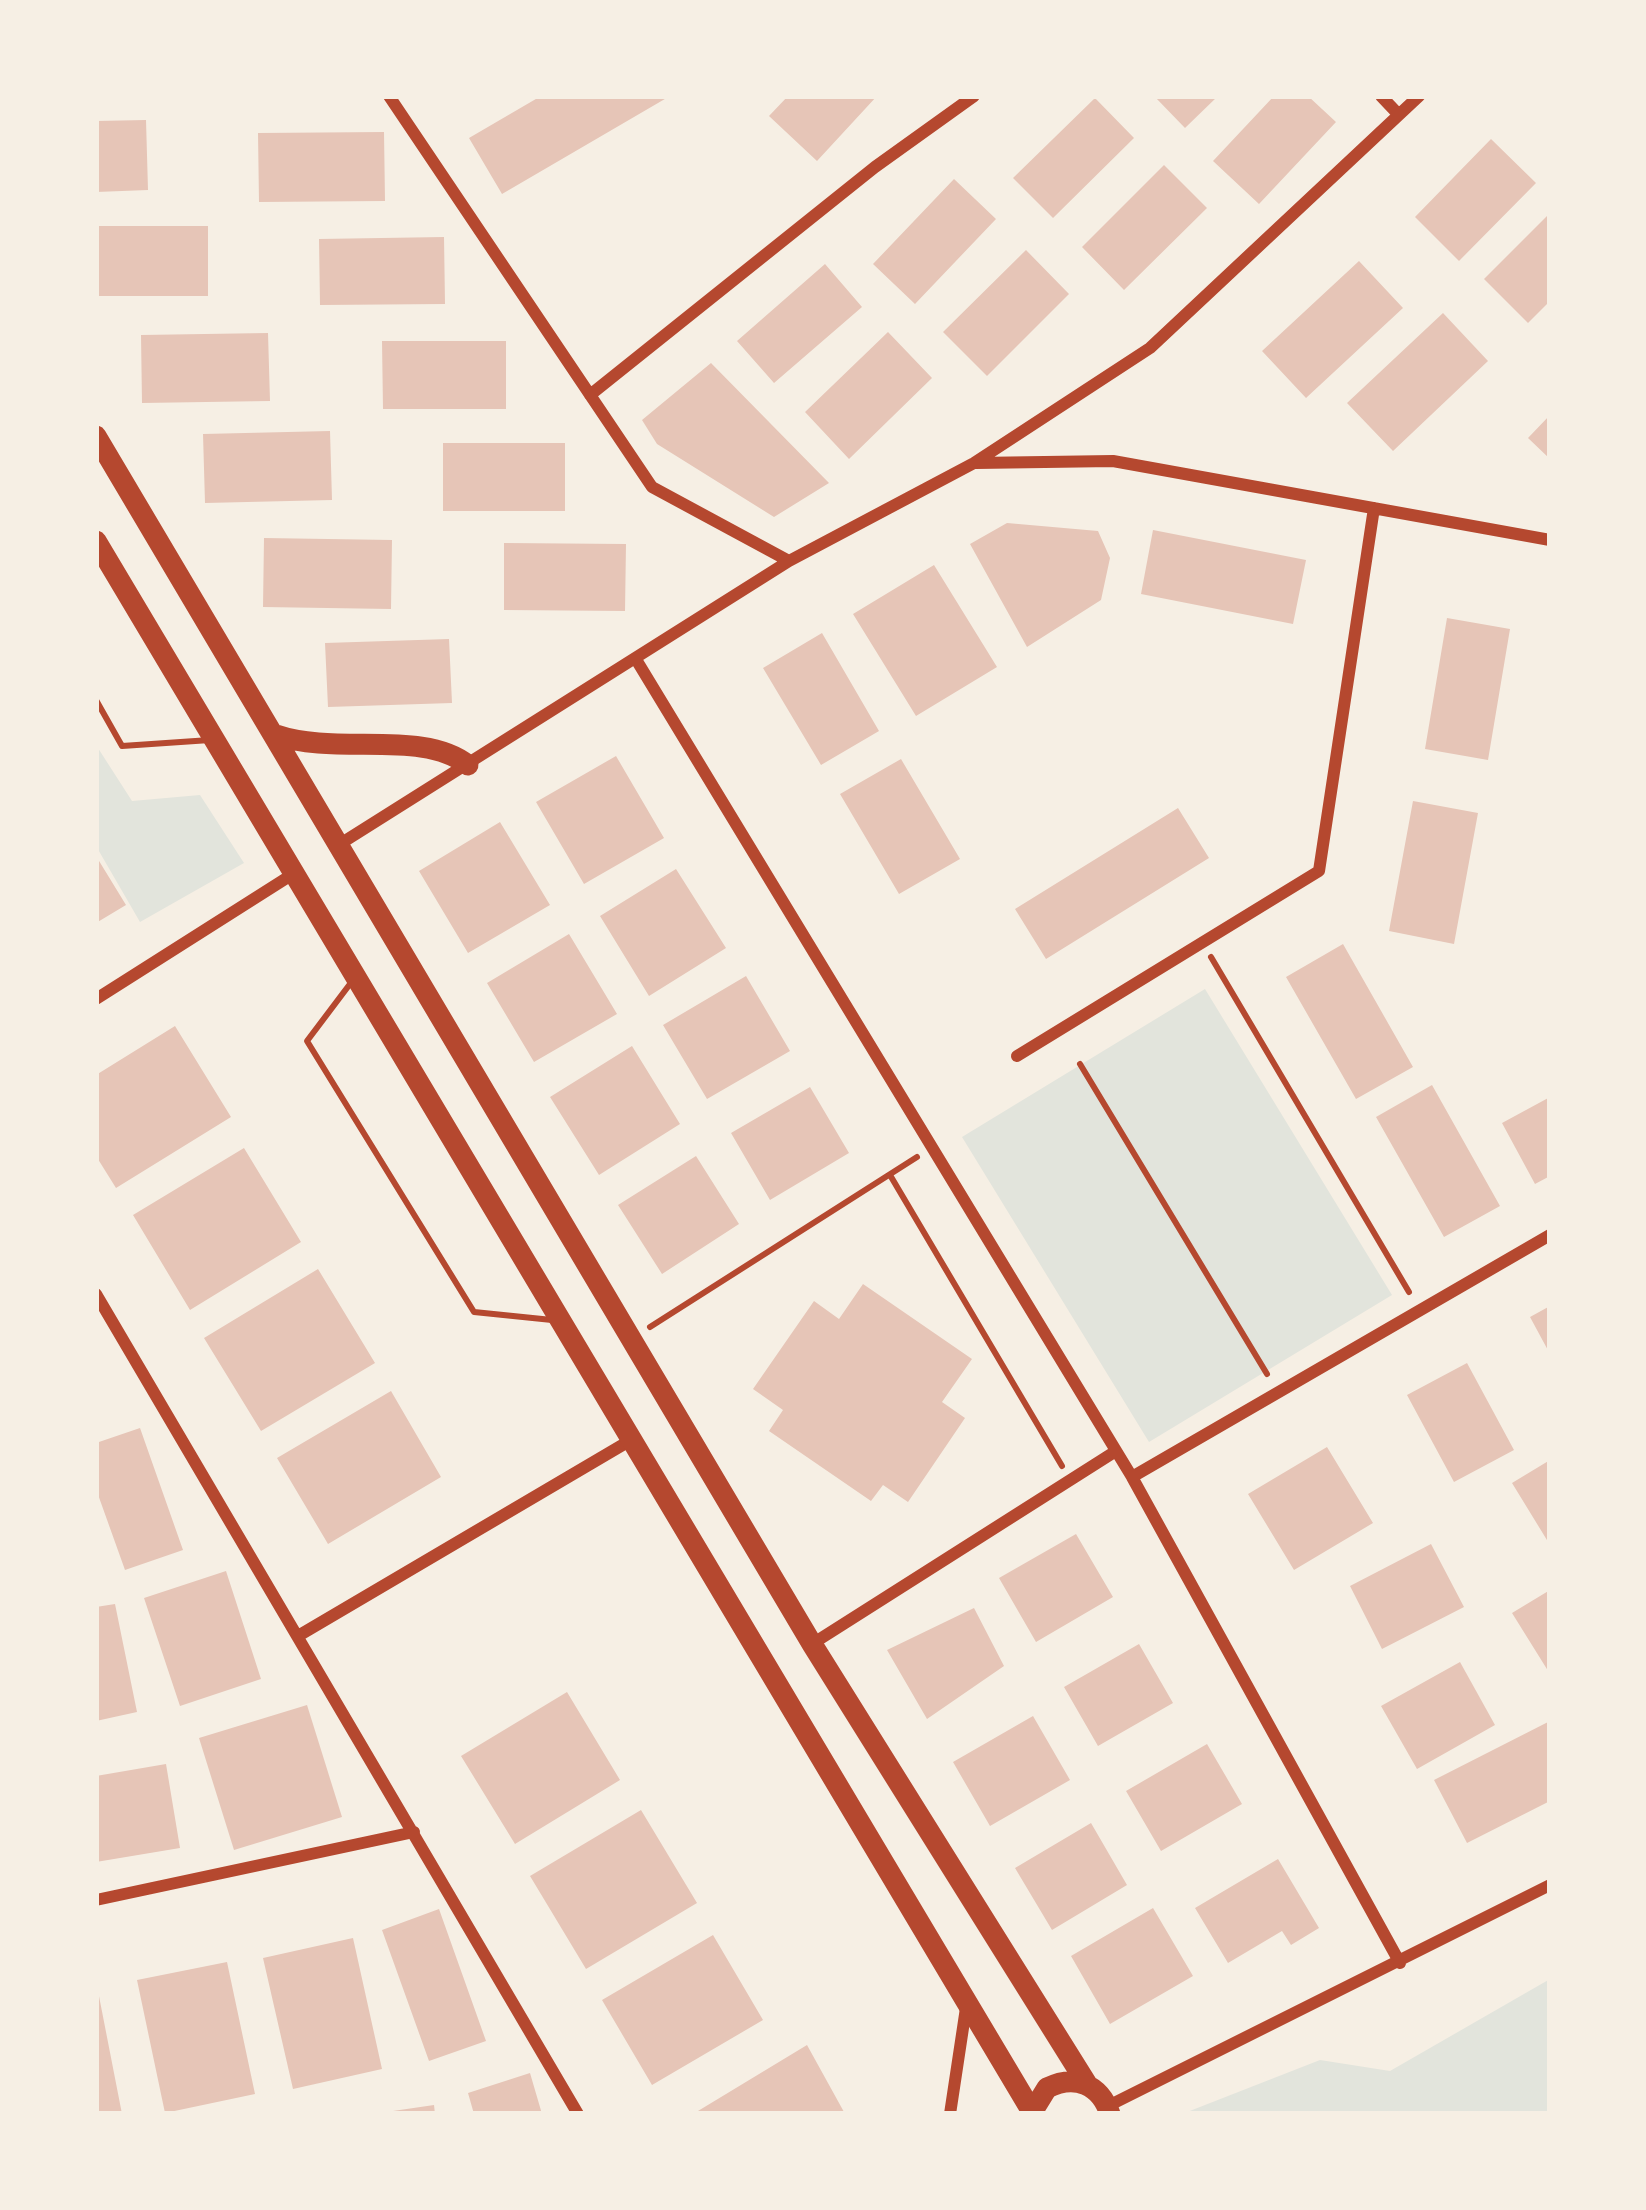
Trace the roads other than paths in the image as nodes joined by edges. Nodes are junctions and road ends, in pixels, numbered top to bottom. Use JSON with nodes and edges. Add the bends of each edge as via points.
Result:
{"nodes":[{"id":1,"x":389,"y":96,"type":"edge"},
{"id":2,"x":974,"y":96,"type":"edge"},
{"id":3,"x":1381,"y":96,"type":"edge"},
{"id":4,"x":1418,"y":96,"type":"edge"},
{"id":5,"x":1399,"y":115,"type":"junction"},
{"id":6,"x":590,"y":395,"type":"junction"},
{"id":7,"x":96,"y":436,"type":"edge"},
{"id":8,"x":974,"y":463,"type":"junction"},
{"id":9,"x":1374,"y":508,"type":"junction"},
{"id":10,"x":1550,"y":540,"type":"edge"},
{"id":11,"x":96,"y":541,"type":"edge"},
{"id":12,"x":789,"y":561,"type":"junction"},
{"id":13,"x":637,"y":661,"type":"junction"},
{"id":14,"x":96,"y":700,"type":"edge"},
{"id":15,"x":276,"y":735,"type":"junction"},
{"id":16,"x":213,"y":739,"type":"junction"},
{"id":17,"x":468,"y":765,"type":"junction"},
{"id":18,"x":340,"y":844,"type":"junction"},
{"id":19,"x":293,"y":874,"type":"junction"},
{"id":20,"x":355,"y":978,"type":"junction"},
{"id":21,"x":96,"y":999,"type":"edge"},
{"id":22,"x":1016,"y":1056,"type":"dead end"},
{"id":23,"x":1550,"y":1235,"type":"edge"},
{"id":24,"x":96,"y":1294,"type":"edge"},
{"id":25,"x":559,"y":1321,"type":"junction"},
{"id":26,"x":631,"y":1440,"type":"junction"},
{"id":27,"x":1116,"y":1451,"type":"junction"},
{"id":28,"x":1132,"y":1477,"type":"junction"},
{"id":29,"x":298,"y":1636,"type":"junction"},
{"id":30,"x":812,"y":1644,"type":"junction"},
{"id":31,"x":414,"y":1832,"type":"junction"},
{"id":32,"x":1550,"y":1885,"type":"edge"},
{"id":33,"x":96,"y":1900,"type":"edge"},
{"id":34,"x":1400,"y":1963,"type":"junction"},
{"id":35,"x":966,"y":2007,"type":"junction"},
{"id":36,"x":1087,"y":2084,"type":"junction"},
{"id":37,"x":1109,"y":2110,"type":"edge"},
{"id":38,"x":1027,"y":2113,"type":"edge"},
{"id":39,"x":578,"y":2114,"type":"edge"},
{"id":40,"x":950,"y":2114,"type":"edge"}],
"edges":[{"from":1,"to":6,"type":"street"},
{"from":2,"to":6,"type":"street"},
{"from":3,"to":5,"type":"street"},
{"from":4,"to":5,"type":"street"},
{"from":5,"to":8,"type":"street","via":[[1150,348]]},
{"from":6,"to":12,"type":"street","via":[[652,488]]},
{"from":7,"to":15,"type":"main road"},
{"from":8,"to":9,"type":"street","via":[[1113,461]]},
{"from":8,"to":12,"type":"street"},
{"from":9,"to":10,"type":"street"},
{"from":9,"to":22,"type":"street","via":[[1318,871]]},
{"from":11,"to":16,"type":"main road"},
{"from":12,"to":13,"type":"street"},
{"from":13,"to":17,"type":"street"},
{"from":13,"to":27,"type":"street"},
{"from":14,"to":16,"type":"lane","via":[[122,746]]},
{"from":15,"to":17,"type":"main road","via":[[336,748],[430,747]]},
{"from":15,"to":18,"type":"main road"},
{"from":16,"to":19,"type":"main road"},
{"from":17,"to":18,"type":"street"},
{"from":18,"to":30,"type":"main road"},
{"from":19,"to":20,"type":"main road"},
{"from":19,"to":21,"type":"street"},
{"from":20,"to":25,"type":"main road"},
{"from":20,"to":25,"type":"lane","via":[[307,1041],[474,1312]]},
{"from":23,"to":28,"type":"street"},
{"from":24,"to":29,"type":"street"},
{"from":25,"to":26,"type":"main road"},
{"from":26,"to":29,"type":"street"},
{"from":26,"to":35,"type":"main road"},
{"from":27,"to":28,"type":"street"},
{"from":27,"to":30,"type":"street"},
{"from":28,"to":34,"type":"street"},
{"from":29,"to":31,"type":"street"},
{"from":30,"to":36,"type":"main road"},
{"from":31,"to":33,"type":"street"},
{"from":31,"to":39,"type":"street"},
{"from":32,"to":34,"type":"street"},
{"from":34,"to":37,"type":"street"},
{"from":35,"to":38,"type":"main road"},
{"from":35,"to":40,"type":"street"},
{"from":36,"to":37,"type":"main road"},
{"from":36,"to":38,"type":"main road","via":[[1047,2087]]}]}
